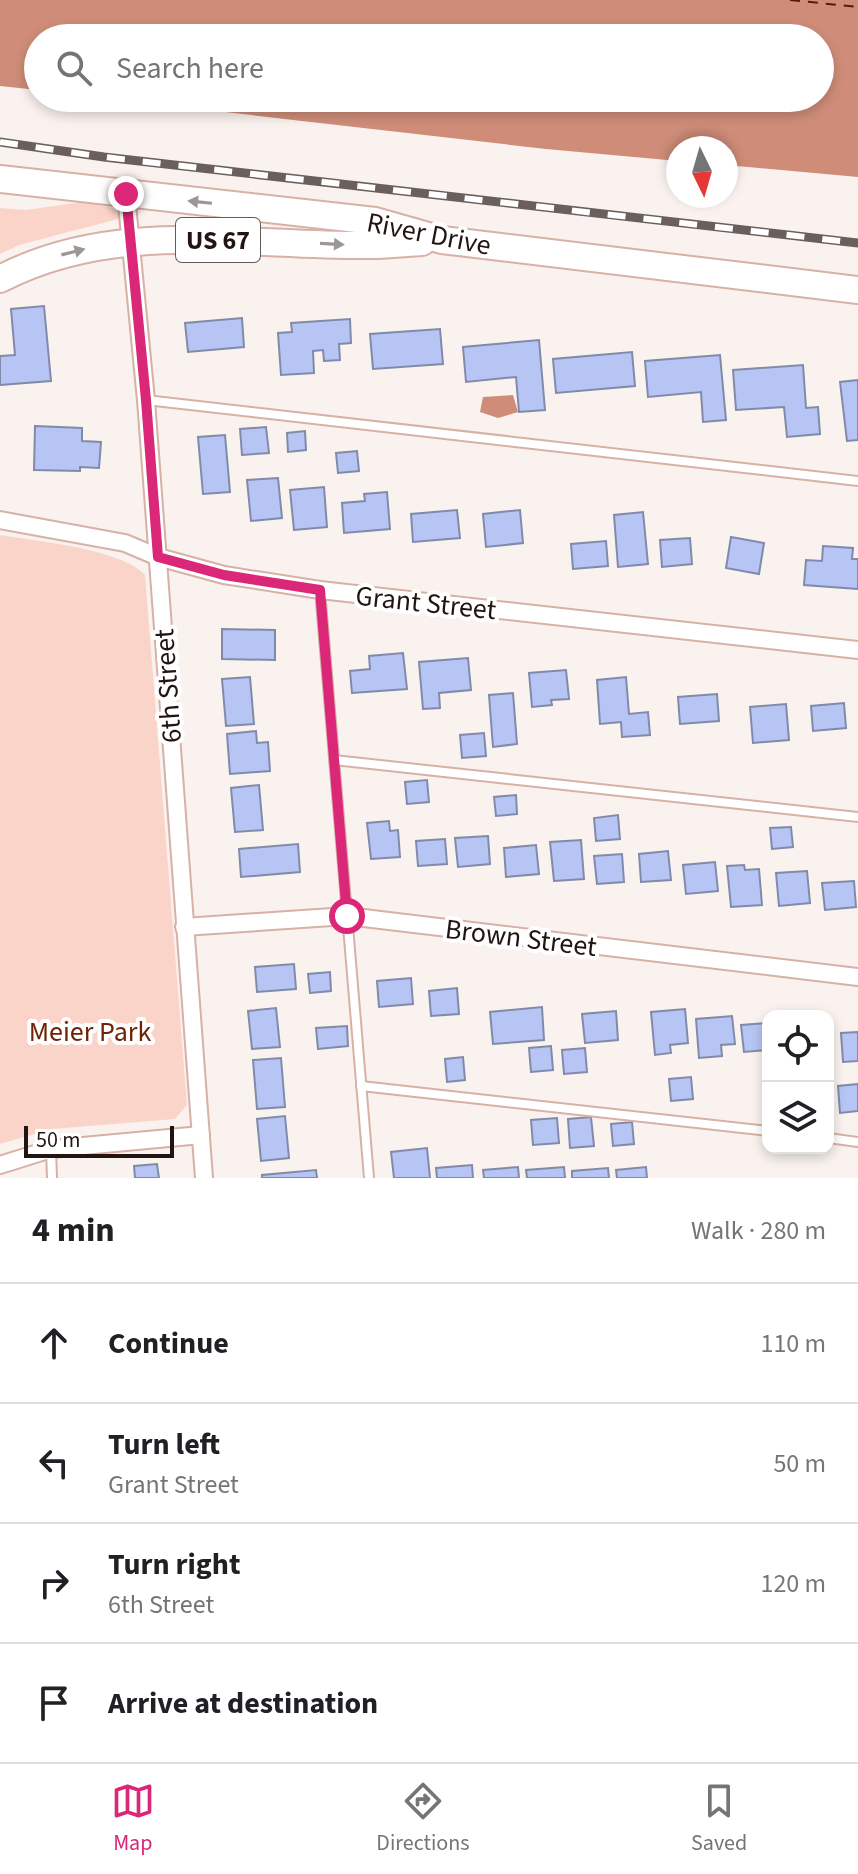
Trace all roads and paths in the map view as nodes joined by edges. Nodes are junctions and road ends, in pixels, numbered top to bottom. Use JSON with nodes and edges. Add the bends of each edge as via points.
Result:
{"nodes":[{"id":1,"x":0,"y":179,"type":"edge"},
{"id":2,"x":126,"y":194,"type":"junction"},
{"id":3,"x":442,"y":240,"type":"junction"},
{"id":4,"x":130,"y":242,"type":"junction"},
{"id":5,"x":0,"y":279,"type":"edge"},
{"id":6,"x":858,"y":290,"type":"edge"},
{"id":7,"x":146,"y":400,"type":"junction"},
{"id":8,"x":858,"y":481,"type":"edge"},
{"id":9,"x":0,"y":520,"type":"edge"},
{"id":10,"x":158,"y":557,"type":"junction"},
{"id":11,"x":320,"y":590,"type":"junction"},
{"id":12,"x":858,"y":650,"type":"edge"},
{"id":13,"x":334,"y":760,"type":"junction"},
{"id":14,"x":858,"y":817,"type":"edge"},
{"id":15,"x":347,"y":916,"type":"junction"},
{"id":16,"x":184,"y":927,"type":"junction"},
{"id":17,"x":858,"y":977,"type":"edge"},
{"id":18,"x":361,"y":1086,"type":"junction"},
{"id":19,"x":762,"y":1130,"type":"edge"},
{"id":20,"x":201,"y":1135,"type":"junction"},
{"id":21,"x":834,"y":1139,"type":"edge"},
{"id":22,"x":858,"y":1142,"type":"edge"},
{"id":23,"x":51,"y":1149,"type":"junction"},
{"id":24,"x":0,"y":1165,"type":"edge"},
{"id":25,"x":52,"y":1178,"type":"edge"},
{"id":26,"x":204,"y":1178,"type":"edge"},
{"id":27,"x":369,"y":1178,"type":"edge"}],
"edges":[{"from":1,"to":2,"type":"main road","name":"River Drive","number":"US 67"},
{"from":3,"to":2,"type":"main road","name":"River Drive","number":"US 67","one_way":true,"via":[[375,221]]},
{"from":2,"to":4,"type":"street","name":"6th Street"},
{"from":4,"to":3,"type":"main road","number":"US 67","one_way":true,"via":[[174,238],[368,245]]},
{"from":3,"to":6,"type":"main road","name":"River Drive","number":"US 67"},
{"from":5,"to":4,"type":"main road","number":"US 67","one_way":true,"via":[[72,251]]},
{"from":4,"to":7,"type":"street","name":"6th Street"},
{"from":7,"to":8,"type":"lane"},
{"from":7,"to":10,"type":"street","name":"6th Street"},
{"from":9,"to":10,"type":"street","name":"Grant Street","via":[[125,543]]},
{"from":10,"to":11,"type":"street","name":"Grant Street","via":[[224,575]]},
{"from":10,"to":16,"type":"street","name":"6th Street"},
{"from":11,"to":12,"type":"street","name":"Grant Street"},
{"from":11,"to":13,"type":"lane"},
{"from":13,"to":14,"type":"lane"},
{"from":13,"to":15,"type":"lane"},
{"from":15,"to":16,"type":"street","name":"Brown Street"},
{"from":15,"to":17,"type":"street","name":"Brown Street"},
{"from":15,"to":18,"type":"lane"},
{"from":16,"to":20,"type":"street","name":"6th Street"},
{"from":18,"to":19,"type":"lane"},
{"from":18,"to":27,"type":"lane"},
{"from":20,"to":23,"type":"street"},
{"from":20,"to":26,"type":"street","name":"6th Street"},
{"from":21,"to":22,"type":"lane"},
{"from":23,"to":24,"type":"street"},
{"from":23,"to":25,"type":"lane"}]}
